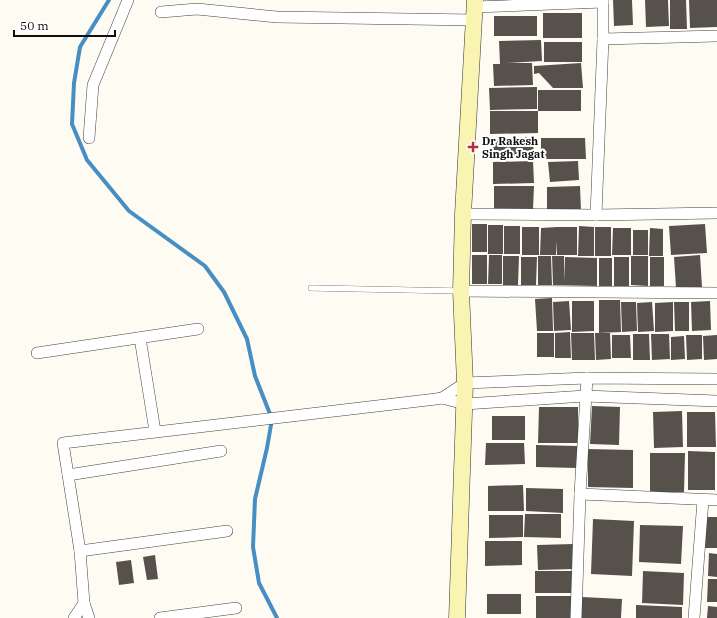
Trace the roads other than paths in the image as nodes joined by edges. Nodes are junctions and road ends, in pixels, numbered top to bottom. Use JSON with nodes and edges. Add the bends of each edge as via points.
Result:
{"nodes":[{"id":1,"x":128,"y":0,"type":"edge"},
{"id":2,"x":603,"y":1,"type":"edge"},
{"id":3,"x":531,"y":3,"type":"edge"},
{"id":4,"x":474,"y":9,"type":"edge"},
{"id":5,"x":161,"y":12,"type":"dead end"},
{"id":6,"x":717,"y":36,"type":"edge"},
{"id":7,"x":603,"y":39,"type":"junction"},
{"id":8,"x":89,"y":138,"type":"dead end"},
{"id":9,"x":717,"y":213,"type":"edge"},
{"id":10,"x":463,"y":214,"type":"junction"},
{"id":11,"x":596,"y":215,"type":"junction"},
{"id":12,"x":311,"y":288,"type":"dead end"},
{"id":13,"x":461,"y":291,"type":"junction"},
{"id":14,"x":717,"y":293,"type":"edge"},
{"id":15,"x":198,"y":329,"type":"dead end"},
{"id":16,"x":140,"y":338,"type":"junction"},
{"id":17,"x":37,"y":353,"type":"dead end"},
{"id":18,"x":587,"y":378,"type":"junction"},
{"id":19,"x":717,"y":379,"type":"edge"},
{"id":20,"x":465,"y":383,"type":"junction"},
{"id":21,"x":585,"y":396,"type":"junction"},
{"id":22,"x":442,"y":398,"type":"junction"},
{"id":23,"x":717,"y":401,"type":"edge"},
{"id":24,"x":464,"y":404,"type":"junction"},
{"id":25,"x":154,"y":431,"type":"junction"},
{"id":26,"x":221,"y":451,"type":"dead end"},
{"id":27,"x":68,"y":476,"type":"junction"},
{"id":28,"x":580,"y":494,"type":"junction"},
{"id":29,"x":703,"y":500,"type":"junction"},
{"id":30,"x":717,"y":500,"type":"edge"},
{"id":31,"x":227,"y":531,"type":"dead end"},
{"id":32,"x":80,"y":551,"type":"junction"},
{"id":33,"x":84,"y":603,"type":"junction"},
{"id":34,"x":236,"y":608,"type":"dead end"},
{"id":35,"x":74,"y":618,"type":"edge"},
{"id":36,"x":89,"y":618,"type":"edge"},
{"id":37,"x":160,"y":618,"type":"edge"},
{"id":38,"x":457,"y":618,"type":"edge"},
{"id":39,"x":576,"y":618,"type":"edge"},
{"id":40,"x":694,"y":618,"type":"edge"}],
"edges":[{"from":1,"to":8,"type":"street","via":[[93,85]]},
{"from":2,"to":3,"type":"street"},
{"from":2,"to":7,"type":"street"},
{"from":3,"to":4,"type":"street"},
{"from":4,"to":5,"type":"street","via":[[277,17],[197,9]]},
{"from":4,"to":10,"type":"street"},
{"from":6,"to":7,"type":"street"},
{"from":7,"to":11,"type":"street"},
{"from":9,"to":11,"type":"street"},
{"from":10,"to":11,"type":"street"},
{"from":10,"to":13,"type":"street"},
{"from":12,"to":13,"type":"lane"},
{"from":13,"to":14,"type":"street"},
{"from":13,"to":20,"type":"street"},
{"from":15,"to":16,"type":"street"},
{"from":16,"to":17,"type":"street"},
{"from":16,"to":25,"type":"street"},
{"from":18,"to":19,"type":"street"},
{"from":18,"to":20,"type":"street"},
{"from":18,"to":21,"type":"street"},
{"from":20,"to":22,"type":"street"},
{"from":20,"to":24,"type":"street"},
{"from":21,"to":23,"type":"street"},
{"from":21,"to":24,"type":"street"},
{"from":21,"to":28,"type":"street"},
{"from":22,"to":24,"type":"street"},
{"from":22,"to":25,"type":"street"},
{"from":24,"to":38,"type":"street"},
{"from":25,"to":27,"type":"street","via":[[63,443]]},
{"from":26,"to":27,"type":"street"},
{"from":27,"to":32,"type":"street"},
{"from":28,"to":29,"type":"street"},
{"from":28,"to":39,"type":"street"},
{"from":29,"to":30,"type":"street"},
{"from":29,"to":40,"type":"street"},
{"from":31,"to":32,"type":"street"},
{"from":32,"to":33,"type":"street"},
{"from":33,"to":35,"type":"street"},
{"from":33,"to":36,"type":"street"},
{"from":34,"to":37,"type":"street"}]}
